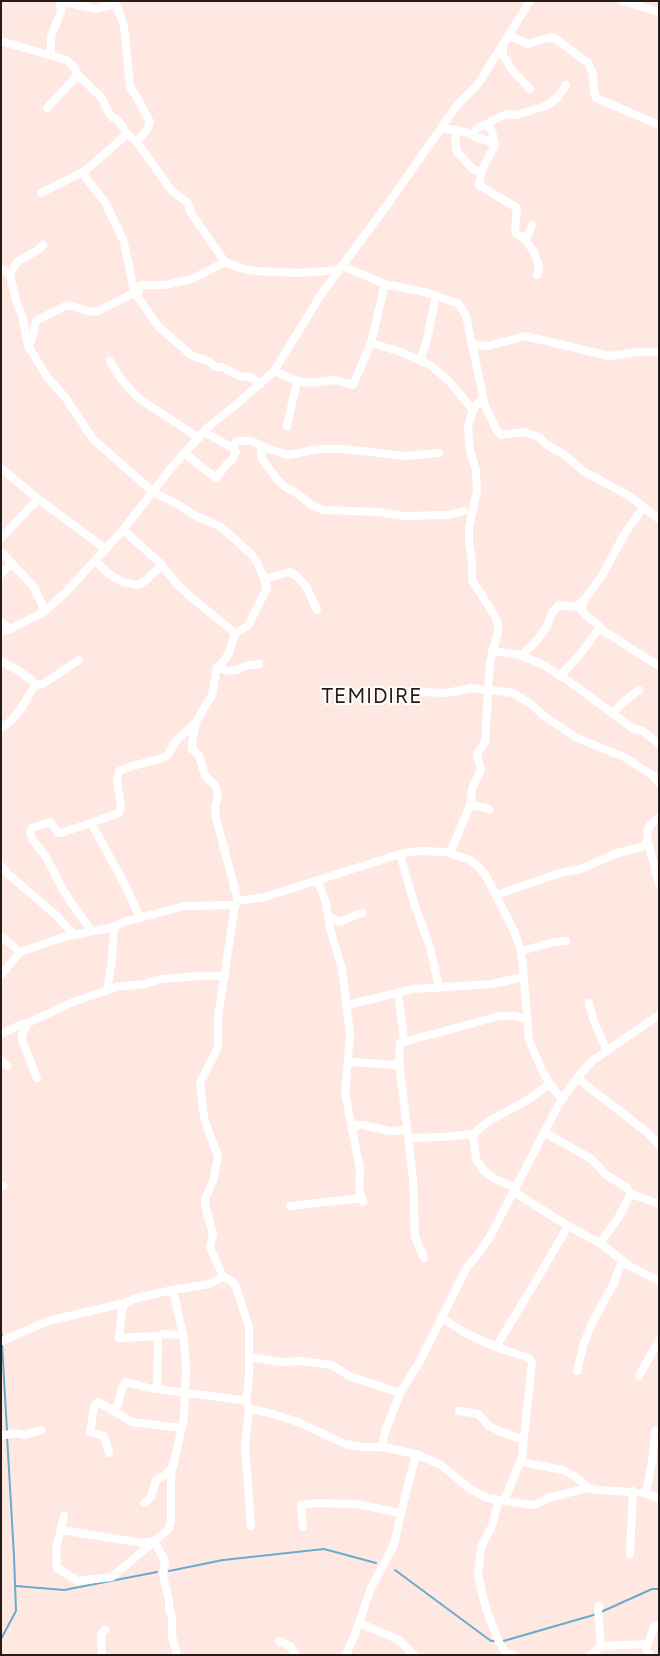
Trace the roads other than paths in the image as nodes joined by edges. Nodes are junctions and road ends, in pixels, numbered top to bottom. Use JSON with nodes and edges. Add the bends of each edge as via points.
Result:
{"nodes":[{"id":1,"x":60,"y":1,"type":"edge"},
{"id":2,"x":530,"y":1,"type":"edge"},
{"id":3,"x":623,"y":1,"type":"edge"},
{"id":4,"x":115,"y":3,"type":"edge"},
{"id":5,"x":659,"y":12,"type":"edge"},
{"id":6,"x":510,"y":36,"type":"junction"},
{"id":7,"x":1,"y":42,"type":"edge"},
{"id":8,"x":503,"y":46,"type":"junction"},
{"id":9,"x":51,"y":55,"type":"junction"},
{"id":10,"x":78,"y":75,"type":"junction"},
{"id":11,"x":566,"y":85,"type":"dead end"},
{"id":12,"x":530,"y":89,"type":"dead end"},
{"id":13,"x":47,"y":108,"type":"dead end"},
{"id":14,"x":486,"y":124,"type":"junction"},
{"id":15,"x":659,"y":124,"type":"edge"},
{"id":16,"x":443,"y":128,"type":"junction"},
{"id":17,"x":456,"y":129,"type":"junction"},
{"id":18,"x":127,"y":134,"type":"junction"},
{"id":19,"x":472,"y":135,"type":"junction"},
{"id":20,"x":137,"y":142,"type":"junction"},
{"id":21,"x":495,"y":145,"type":"junction"},
{"id":22,"x":482,"y":170,"type":"junction"},
{"id":23,"x":85,"y":171,"type":"junction"},
{"id":24,"x":41,"y":193,"type":"dead end"},
{"id":25,"x":532,"y":225,"type":"dead end"},
{"id":26,"x":524,"y":238,"type":"junction"},
{"id":27,"x":43,"y":246,"type":"dead end"},
{"id":28,"x":225,"y":262,"type":"junction"},
{"id":29,"x":340,"y":268,"type":"junction"},
{"id":30,"x":1,"y":269,"type":"edge"},
{"id":31,"x":10,"y":274,"type":"junction"},
{"id":32,"x":537,"y":275,"type":"dead end"},
{"id":33,"x":385,"y":284,"type":"junction"},
{"id":34,"x":135,"y":294,"type":"junction"},
{"id":35,"x":436,"y":295,"type":"junction"},
{"id":36,"x":371,"y":343,"type":"junction"},
{"id":37,"x":473,"y":344,"type":"junction"},
{"id":38,"x":28,"y":346,"type":"junction"},
{"id":39,"x":659,"y":352,"type":"edge"},
{"id":40,"x":420,"y":360,"type":"junction"},
{"id":41,"x":110,"y":362,"type":"dead end"},
{"id":42,"x":274,"y":371,"type":"junction"},
{"id":43,"x":297,"y":382,"type":"junction"},
{"id":44,"x":261,"y":384,"type":"junction"},
{"id":45,"x":483,"y":397,"type":"junction"},
{"id":46,"x":474,"y":410,"type":"junction"},
{"id":47,"x":286,"y":426,"type":"dead end"},
{"id":48,"x":201,"y":435,"type":"junction"},
{"id":49,"x":260,"y":444,"type":"junction"},
{"id":50,"x":233,"y":448,"type":"junction"},
{"id":51,"x":184,"y":453,"type":"junction"},
{"id":52,"x":439,"y":453,"type":"dead end"},
{"id":53,"x":1,"y":468,"type":"edge"},
{"id":54,"x":152,"y":492,"type":"junction"},
{"id":55,"x":38,"y":500,"type":"junction"},
{"id":56,"x":644,"y":507,"type":"junction"},
{"id":57,"x":464,"y":511,"type":"dead end"},
{"id":58,"x":659,"y":518,"type":"edge"},
{"id":59,"x":123,"y":530,"type":"junction"},
{"id":60,"x":1,"y":538,"type":"edge"},
{"id":61,"x":106,"y":549,"type":"junction"},
{"id":62,"x":1,"y":552,"type":"edge"},
{"id":63,"x":95,"y":561,"type":"junction"},
{"id":64,"x":11,"y":564,"type":"junction"},
{"id":65,"x":162,"y":565,"type":"junction"},
{"id":66,"x":1,"y":574,"type":"edge"},
{"id":67,"x":264,"y":579,"type":"junction"},
{"id":68,"x":583,"y":600,"type":"junction"},
{"id":69,"x":317,"y":610,"type":"dead end"},
{"id":70,"x":44,"y":612,"type":"junction"},
{"id":71,"x":1,"y":622,"type":"edge"},
{"id":72,"x":600,"y":627,"type":"junction"},
{"id":73,"x":5,"y":630,"type":"edge"},
{"id":74,"x":235,"y":633,"type":"junction"},
{"id":75,"x":492,"y":651,"type":"junction"},
{"id":76,"x":521,"y":656,"type":"junction"},
{"id":77,"x":79,"y":660,"type":"dead end"},
{"id":78,"x":1,"y":661,"type":"edge"},
{"id":79,"x":259,"y":664,"type":"dead end"},
{"id":80,"x":217,"y":666,"type":"junction"},
{"id":81,"x":659,"y":666,"type":"edge"},
{"id":82,"x":560,"y":676,"type":"junction"},
{"id":83,"x":35,"y":685,"type":"junction"},
{"id":84,"x":489,"y":689,"type":"junction"},
{"id":85,"x":639,"y":690,"type":"dead end"},
{"id":86,"x":418,"y":692,"type":"dead end"},
{"id":87,"x":613,"y":714,"type":"junction"},
{"id":88,"x":196,"y":722,"type":"junction"},
{"id":89,"x":1,"y":728,"type":"edge"},
{"id":90,"x":659,"y":744,"type":"edge"},
{"id":91,"x":659,"y":783,"type":"edge"},
{"id":92,"x":470,"y":805,"type":"junction"},
{"id":93,"x":489,"y":810,"type":"dead end"},
{"id":94,"x":659,"y":818,"type":"edge"},
{"id":95,"x":91,"y":823,"type":"junction"},
{"id":96,"x":648,"y":841,"type":"junction"},
{"id":97,"x":450,"y":853,"type":"junction"},
{"id":98,"x":400,"y":854,"type":"junction"},
{"id":99,"x":1,"y":866,"type":"edge"},
{"id":100,"x":318,"y":881,"type":"junction"},
{"id":101,"x":659,"y":884,"type":"edge"},
{"id":102,"x":496,"y":895,"type":"junction"},
{"id":103,"x":237,"y":903,"type":"junction"},
{"id":104,"x":362,"y":913,"type":"dead end"},
{"id":105,"x":328,"y":916,"type":"junction"},
{"id":106,"x":140,"y":918,"type":"junction"},
{"id":107,"x":114,"y":927,"type":"junction"},
{"id":108,"x":92,"y":931,"type":"junction"},
{"id":109,"x":74,"y":935,"type":"junction"},
{"id":110,"x":1,"y":936,"type":"edge"},
{"id":111,"x":566,"y":941,"type":"dead end"},
{"id":112,"x":20,"y":952,"type":"junction"},
{"id":113,"x":520,"y":952,"type":"junction"},
{"id":114,"x":1,"y":975,"type":"edge"},
{"id":115,"x":225,"y":976,"type":"junction"},
{"id":116,"x":524,"y":977,"type":"junction"},
{"id":117,"x":439,"y":988,"type":"junction"},
{"id":118,"x":107,"y":991,"type":"junction"},
{"id":119,"x":398,"y":993,"type":"junction"},
{"id":120,"x":589,"y":1003,"type":"dead end"},
{"id":121,"x":346,"y":1004,"type":"junction"},
{"id":122,"x":659,"y":1015,"type":"edge"},
{"id":123,"x":527,"y":1019,"type":"junction"},
{"id":124,"x":28,"y":1023,"type":"junction"},
{"id":125,"x":1,"y":1034,"type":"edge"},
{"id":126,"x":404,"y":1040,"type":"junction"},
{"id":127,"x":607,"y":1051,"type":"junction"},
{"id":128,"x":1,"y":1060,"type":"edge"},
{"id":129,"x":400,"y":1062,"type":"junction"},
{"id":130,"x":348,"y":1064,"type":"junction"},
{"id":131,"x":7,"y":1066,"type":"dead end"},
{"id":132,"x":37,"y":1078,"type":"dead end"},
{"id":133,"x":577,"y":1078,"type":"junction"},
{"id":134,"x":550,"y":1084,"type":"junction"},
{"id":135,"x":562,"y":1099,"type":"junction"},
{"id":136,"x":352,"y":1128,"type":"junction"},
{"id":137,"x":544,"y":1132,"type":"junction"},
{"id":138,"x":408,"y":1134,"type":"junction"},
{"id":139,"x":472,"y":1134,"type":"junction"},
{"id":140,"x":659,"y":1145,"type":"edge"},
{"id":141,"x":515,"y":1190,"type":"junction"},
{"id":142,"x":631,"y":1194,"type":"junction"},
{"id":143,"x":659,"y":1204,"type":"edge"},
{"id":144,"x":290,"y":1206,"type":"dead end"},
{"id":145,"x":568,"y":1226,"type":"junction"},
{"id":146,"x":600,"y":1243,"type":"junction"},
{"id":147,"x":424,"y":1258,"type":"dead end"},
{"id":148,"x":622,"y":1261,"type":"junction"},
{"id":149,"x":222,"y":1277,"type":"junction"},
{"id":150,"x":659,"y":1281,"type":"edge"},
{"id":151,"x":173,"y":1290,"type":"junction"},
{"id":152,"x":126,"y":1303,"type":"junction"},
{"id":153,"x":442,"y":1318,"type":"junction"},
{"id":154,"x":183,"y":1333,"type":"junction"},
{"id":155,"x":158,"y":1336,"type":"junction"},
{"id":156,"x":659,"y":1340,"type":"edge"},
{"id":157,"x":2,"y":1341,"type":"edge"},
{"id":158,"x":496,"y":1347,"type":"junction"},
{"id":159,"x":248,"y":1357,"type":"junction"},
{"id":160,"x":577,"y":1371,"type":"dead end"},
{"id":161,"x":639,"y":1376,"type":"dead end"},
{"id":162,"x":157,"y":1388,"type":"junction"},
{"id":163,"x":185,"y":1392,"type":"junction"},
{"id":164,"x":400,"y":1393,"type":"junction"},
{"id":165,"x":248,"y":1405,"type":"junction"},
{"id":166,"x":112,"y":1409,"type":"junction"},
{"id":167,"x":459,"y":1411,"type":"dead end"},
{"id":168,"x":182,"y":1428,"type":"junction"},
{"id":169,"x":41,"y":1430,"type":"dead end"},
{"id":170,"x":655,"y":1431,"type":"dead end"},
{"id":171,"x":1,"y":1436,"type":"edge"},
{"id":172,"x":524,"y":1440,"type":"junction"},
{"id":173,"x":382,"y":1447,"type":"junction"},
{"id":174,"x":109,"y":1454,"type":"dead end"},
{"id":175,"x":416,"y":1454,"type":"junction"},
{"id":176,"x":521,"y":1462,"type":"junction"},
{"id":177,"x":172,"y":1468,"type":"junction"},
{"id":178,"x":588,"y":1488,"type":"junction"},
{"id":179,"x":633,"y":1492,"type":"junction"},
{"id":180,"x":646,"y":1493,"type":"junction"},
{"id":181,"x":659,"y":1499,"type":"edge"},
{"id":182,"x":502,"y":1500,"type":"junction"},
{"id":183,"x":144,"y":1503,"type":"dead end"},
{"id":184,"x":401,"y":1513,"type":"junction"},
{"id":185,"x":64,"y":1516,"type":"dead end"},
{"id":186,"x":251,"y":1526,"type":"dead end"},
{"id":187,"x":303,"y":1527,"type":"dead end"},
{"id":188,"x":61,"y":1530,"type":"junction"},
{"id":189,"x":154,"y":1541,"type":"junction"},
{"id":190,"x":630,"y":1554,"type":"dead end"},
{"id":191,"x":599,"y":1606,"type":"dead end"},
{"id":192,"x":359,"y":1623,"type":"junction"},
{"id":193,"x":659,"y":1625,"type":"edge"},
{"id":194,"x":105,"y":1630,"type":"dead end"},
{"id":195,"x":279,"y":1641,"type":"dead end"},
{"id":196,"x":648,"y":1644,"type":"junction"},
{"id":197,"x":596,"y":1651,"type":"edge"},
{"id":198,"x":102,"y":1655,"type":"edge"},
{"id":199,"x":177,"y":1655,"type":"edge"},
{"id":200,"x":296,"y":1655,"type":"edge"},
{"id":201,"x":346,"y":1655,"type":"edge"},
{"id":202,"x":414,"y":1655,"type":"edge"},
{"id":203,"x":514,"y":1655,"type":"edge"},
{"id":204,"x":650,"y":1655,"type":"edge"}],
"edges":[{"from":1,"to":4,"type":"street","via":[[96,8]]},
{"from":1,"to":9,"type":"street","via":[[51,37]]},
{"from":2,"to":6,"type":"street"},
{"from":3,"to":5,"type":"street"},
{"from":4,"to":20,"type":"street","via":[[124,26],[130,87],[150,122]]},
{"from":6,"to":8,"type":"street"},
{"from":6,"to":15,"type":"street","via":[[528,44],[551,37],[556,39],[588,63],[596,98]]},
{"from":7,"to":9,"type":"street"},
{"from":8,"to":12,"type":"street","via":[[502,56]]},
{"from":8,"to":16,"type":"street"},
{"from":9,"to":10,"type":"street","via":[[66,60]]},
{"from":10,"to":13,"type":"street"},
{"from":10,"to":18,"type":"street","via":[[101,97],[109,113]]},
{"from":11,"to":14,"type":"street","via":[[546,106],[516,115],[506,114]]},
{"from":14,"to":19,"type":"street","via":[[476,128]]},
{"from":14,"to":21,"type":"street","via":[[492,131]]},
{"from":16,"to":17,"type":"street"},
{"from":16,"to":29,"type":"street"},
{"from":17,"to":19,"type":"street"},
{"from":17,"to":22,"type":"street","via":[[457,152],[473,169]]},
{"from":18,"to":20,"type":"street"},
{"from":18,"to":23,"type":"street"},
{"from":19,"to":21,"type":"street"},
{"from":20,"to":28,"type":"street","via":[[171,190],[188,203]]},
{"from":21,"to":22,"type":"street"},
{"from":22,"to":26,"type":"street","via":[[479,185],[517,208],[516,234]]},
{"from":23,"to":24,"type":"street"},
{"from":23,"to":34,"type":"street","via":[[86,178],[105,202],[124,242]]},
{"from":25,"to":26,"type":"street"},
{"from":26,"to":32,"type":"street","via":[[536,258]]},
{"from":27,"to":31,"type":"street","via":[[17,262]]},
{"from":28,"to":29,"type":"street","via":[[255,271],[299,273]]},
{"from":28,"to":34,"type":"street","via":[[192,279],[165,285],[141,285]]},
{"from":29,"to":33,"type":"street"},
{"from":29,"to":42,"type":"street"},
{"from":30,"to":31,"type":"street"},
{"from":31,"to":38,"type":"street"},
{"from":33,"to":35,"type":"street"},
{"from":33,"to":36,"type":"street"},
{"from":34,"to":38,"type":"street","via":[[96,312],[68,305],[55,311],[36,322]]},
{"from":34,"to":44,"type":"street","via":[[158,326],[191,356]]},
{"from":35,"to":37,"type":"street","via":[[459,304],[466,316]]},
{"from":35,"to":40,"type":"street"},
{"from":36,"to":40,"type":"street"},
{"from":36,"to":43,"type":"street","via":[[353,385],[334,380]]},
{"from":37,"to":39,"type":"street","via":[[488,346],[525,336],[609,356]]},
{"from":37,"to":45,"type":"street"},
{"from":38,"to":54,"type":"street","via":[[92,439]]},
{"from":40,"to":46,"type":"street","via":[[449,381]]},
{"from":41,"to":48,"type":"street","via":[[138,398]]},
{"from":42,"to":43,"type":"street"},
{"from":42,"to":44,"type":"street"},
{"from":43,"to":47,"type":"street"},
{"from":44,"to":48,"type":"street"},
{"from":45,"to":46,"type":"street"},
{"from":45,"to":56,"type":"street","via":[[501,435],[524,432],[540,437],[583,471]]},
{"from":46,"to":75,"type":"street","via":[[468,434],[477,491],[469,544],[472,580],[498,625]]},
{"from":48,"to":50,"type":"street"},
{"from":48,"to":51,"type":"street"},
{"from":49,"to":50,"type":"street","via":[[238,441]]},
{"from":49,"to":52,"type":"street","via":[[288,455],[318,449],[405,456]]},
{"from":49,"to":57,"type":"street","via":[[262,459],[276,478],[323,510],[404,516],[449,515]]},
{"from":50,"to":51,"type":"street","via":[[236,452],[232,460],[216,478]]},
{"from":51,"to":54,"type":"street"},
{"from":53,"to":55,"type":"street"},
{"from":54,"to":59,"type":"street"},
{"from":54,"to":67,"type":"street","via":[[222,527],[252,556]]},
{"from":55,"to":60,"type":"street"},
{"from":55,"to":61,"type":"street"},
{"from":56,"to":58,"type":"street"},
{"from":56,"to":68,"type":"street"},
{"from":59,"to":61,"type":"street"},
{"from":59,"to":65,"type":"street"},
{"from":61,"to":63,"type":"street"},
{"from":62,"to":64,"type":"street"},
{"from":63,"to":65,"type":"street","via":[[122,582],[138,585]]},
{"from":63,"to":70,"type":"street"},
{"from":64,"to":66,"type":"street"},
{"from":64,"to":70,"type":"street","via":[[33,586]]},
{"from":65,"to":74,"type":"street","via":[[192,598]]},
{"from":67,"to":69,"type":"street","via":[[290,572],[307,588]]},
{"from":67,"to":74,"type":"street","via":[[267,588],[248,626]]},
{"from":68,"to":72,"type":"street","via":[[582,612]]},
{"from":68,"to":76,"type":"street","via":[[576,607],[559,605],[539,638]]},
{"from":70,"to":73,"type":"street"},
{"from":71,"to":73,"type":"street"},
{"from":72,"to":81,"type":"street"},
{"from":72,"to":82,"type":"street"},
{"from":74,"to":80,"type":"street","via":[[229,654]]},
{"from":75,"to":76,"type":"street"},
{"from":75,"to":84,"type":"street"},
{"from":76,"to":82,"type":"street"},
{"from":77,"to":83,"type":"street","via":[[43,684]]},
{"from":78,"to":83,"type":"street"},
{"from":79,"to":80,"type":"street","via":[[230,671]]},
{"from":80,"to":88,"type":"street","via":[[212,695]]},
{"from":82,"to":87,"type":"street"},
{"from":83,"to":89,"type":"street","via":[[20,710]]},
{"from":84,"to":86,"type":"street"},
{"from":84,"to":91,"type":"street","via":[[518,696],[576,738],[624,757]]},
{"from":84,"to":92,"type":"street","via":[[485,742],[477,754],[481,770],[472,789]]},
{"from":85,"to":87,"type":"street"},
{"from":87,"to":90,"type":"street"},
{"from":88,"to":95,"type":"street","via":[[175,742],[167,756],[119,771],[120,813]]},
{"from":88,"to":103,"type":"street","via":[[192,749],[199,755],[205,776],[215,785],[218,794],[216,818]]},
{"from":92,"to":93,"type":"street"},
{"from":92,"to":97,"type":"street"},
{"from":94,"to":96,"type":"street","via":[[647,831]]},
{"from":95,"to":106,"type":"street"},
{"from":95,"to":108,"type":"street","via":[[58,833],[50,822],[32,828],[30,832],[63,890]]},
{"from":96,"to":101,"type":"street"},
{"from":96,"to":102,"type":"street","via":[[641,847],[617,853],[581,869],[560,872]]},
{"from":97,"to":98,"type":"street","via":[[419,851]]},
{"from":97,"to":102,"type":"street","via":[[479,867]]},
{"from":98,"to":100,"type":"street"},
{"from":98,"to":117,"type":"street","via":[[430,947]]},
{"from":99,"to":109,"type":"street"},
{"from":100,"to":103,"type":"street"},
{"from":100,"to":105,"type":"street"},
{"from":102,"to":113,"type":"street","via":[[514,931]]},
{"from":103,"to":106,"type":"street","via":[[185,906]]},
{"from":103,"to":115,"type":"street"},
{"from":104,"to":105,"type":"street","via":[[339,922]]},
{"from":105,"to":121,"type":"street","via":[[342,969]]},
{"from":106,"to":107,"type":"street"},
{"from":107,"to":108,"type":"street"},
{"from":107,"to":118,"type":"street"},
{"from":108,"to":109,"type":"street"},
{"from":109,"to":112,"type":"street"},
{"from":110,"to":112,"type":"street"},
{"from":111,"to":113,"type":"street"},
{"from":112,"to":114,"type":"street"},
{"from":113,"to":116,"type":"street"},
{"from":115,"to":118,"type":"street","via":[[161,979]]},
{"from":115,"to":149,"type":"street","via":[[218,1017],[218,1047],[200,1083],[204,1118],[218,1157],[205,1205],[213,1234],[210,1247]]},
{"from":116,"to":117,"type":"street","via":[[491,984]]},
{"from":116,"to":123,"type":"street"},
{"from":117,"to":119,"type":"street"},
{"from":118,"to":124,"type":"street","via":[[73,1002]]},
{"from":119,"to":121,"type":"street"},
{"from":119,"to":126,"type":"street"},
{"from":120,"to":127,"type":"street"},
{"from":121,"to":130,"type":"street","via":[[350,1034]]},
{"from":122,"to":127,"type":"street"},
{"from":123,"to":126,"type":"street","via":[[500,1016]]},
{"from":123,"to":134,"type":"street","via":[[529,1040]]},
{"from":124,"to":125,"type":"street"},
{"from":124,"to":132,"type":"street","via":[[22,1040]]},
{"from":126,"to":129,"type":"street","via":[[398,1048]]},
{"from":127,"to":133,"type":"street","via":[[592,1061]]},
{"from":128,"to":131,"type":"street"},
{"from":129,"to":130,"type":"street"},
{"from":129,"to":138,"type":"street"},
{"from":130,"to":136,"type":"street","via":[[345,1094]]},
{"from":133,"to":135,"type":"street"},
{"from":133,"to":140,"type":"street"},
{"from":134,"to":135,"type":"street"},
{"from":134,"to":139,"type":"street"},
{"from":135,"to":137,"type":"street"},
{"from":136,"to":138,"type":"street","via":[[363,1125]]},
{"from":136,"to":144,"type":"street","via":[[362,1200]]},
{"from":137,"to":141,"type":"street"},
{"from":137,"to":142,"type":"street","via":[[594,1160],[606,1175],[626,1187]]},
{"from":138,"to":139,"type":"street","via":[[443,1137]]},
{"from":138,"to":147,"type":"street","via":[[415,1237]]},
{"from":139,"to":141,"type":"street","via":[[476,1160],[484,1171]]},
{"from":141,"to":145,"type":"street"},
{"from":141,"to":153,"type":"street","via":[[479,1253],[467,1267]]},
{"from":142,"to":143,"type":"street"},
{"from":142,"to":146,"type":"street"},
{"from":145,"to":146,"type":"street"},
{"from":145,"to":158,"type":"street"},
{"from":146,"to":148,"type":"street"},
{"from":148,"to":150,"type":"street"},
{"from":148,"to":160,"type":"street","via":[[593,1321]]},
{"from":149,"to":151,"type":"street","via":[[209,1284]]},
{"from":149,"to":159,"type":"street","via":[[232,1281],[244,1310],[249,1327]]},
{"from":151,"to":152,"type":"street"},
{"from":151,"to":154,"type":"street"},
{"from":152,"to":155,"type":"street","via":[[122,1310],[119,1338]]},
{"from":152,"to":157,"type":"street","via":[[48,1321]]},
{"from":153,"to":158,"type":"street"},
{"from":153,"to":164,"type":"street"},
{"from":154,"to":155,"type":"street"},
{"from":154,"to":163,"type":"street"},
{"from":155,"to":162,"type":"street"},
{"from":156,"to":161,"type":"street"},
{"from":158,"to":172,"type":"street","via":[[529,1358],[532,1363]]},
{"from":159,"to":164,"type":"street","via":[[332,1365],[348,1376]]},
{"from":159,"to":165,"type":"street"},
{"from":162,"to":163,"type":"street"},
{"from":162,"to":166,"type":"street","via":[[126,1382],[118,1405]]},
{"from":163,"to":165,"type":"street"},
{"from":163,"to":168,"type":"street"},
{"from":164,"to":173,"type":"street"},
{"from":165,"to":173,"type":"street","via":[[298,1422],[345,1444]]},
{"from":165,"to":186,"type":"street","via":[[246,1446]]},
{"from":166,"to":168,"type":"street","via":[[132,1422]]},
{"from":166,"to":174,"type":"street","via":[[96,1403],[90,1427],[90,1432],[104,1436]]},
{"from":167,"to":172,"type":"street","via":[[478,1414],[489,1426]]},
{"from":168,"to":177,"type":"street"},
{"from":169,"to":171,"type":"street"},
{"from":170,"to":180,"type":"street"},
{"from":172,"to":176,"type":"street"},
{"from":173,"to":175,"type":"street"},
{"from":175,"to":182,"type":"street","via":[[441,1465],[470,1489],[487,1498]]},
{"from":175,"to":184,"type":"street"},
{"from":176,"to":178,"type":"street","via":[[564,1470]]},
{"from":176,"to":182,"type":"street"},
{"from":177,"to":183,"type":"street","via":[[156,1480],[151,1497]]},
{"from":177,"to":189,"type":"street","via":[[171,1520],[168,1528]]},
{"from":178,"to":179,"type":"street"},
{"from":178,"to":182,"type":"street","via":[[537,1504]]},
{"from":179,"to":180,"type":"street"},
{"from":179,"to":190,"type":"street"},
{"from":180,"to":181,"type":"street"},
{"from":182,"to":203,"type":"street","via":[[481,1547],[478,1576],[499,1642],[506,1653]]},
{"from":184,"to":187,"type":"street","via":[[356,1504],[301,1505]]},
{"from":184,"to":192,"type":"street","via":[[394,1545],[371,1588]]},
{"from":185,"to":188,"type":"street"},
{"from":188,"to":189,"type":"street","via":[[143,1543]]},
{"from":188,"to":189,"type":"street","via":[[56,1550],[57,1568],[78,1581],[112,1576]]},
{"from":189,"to":199,"type":"street","via":[[164,1556],[163,1575]]},
{"from":191,"to":197,"type":"street"},
{"from":192,"to":201,"type":"street"},
{"from":192,"to":202,"type":"street","via":[[398,1640]]},
{"from":193,"to":196,"type":"street","via":[[654,1627]]},
{"from":194,"to":198,"type":"street","via":[[101,1634]]},
{"from":195,"to":200,"type":"street","via":[[290,1646]]},
{"from":196,"to":197,"type":"street"},
{"from":196,"to":204,"type":"street","via":[[646,1649]]}]}
